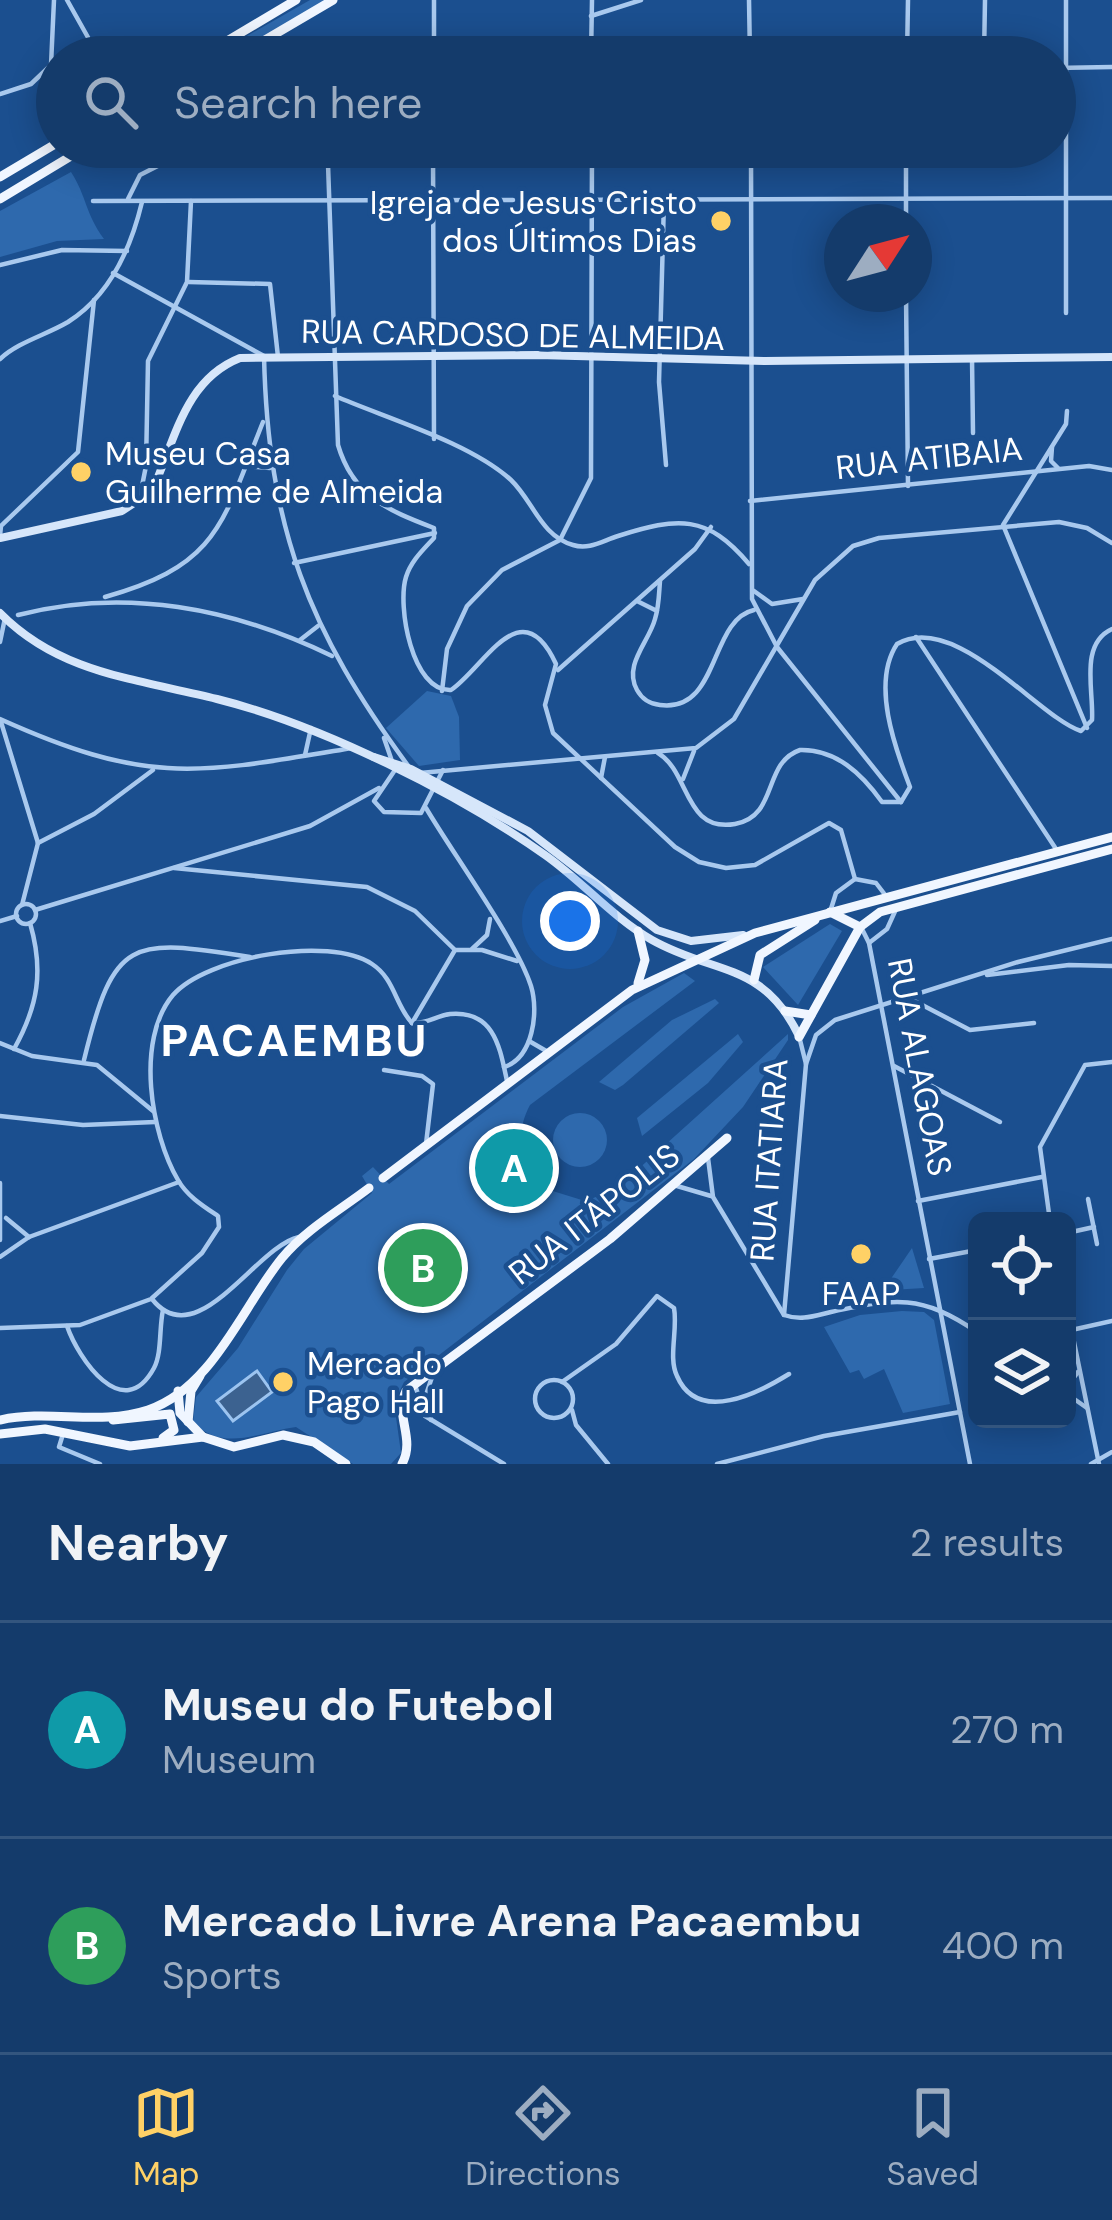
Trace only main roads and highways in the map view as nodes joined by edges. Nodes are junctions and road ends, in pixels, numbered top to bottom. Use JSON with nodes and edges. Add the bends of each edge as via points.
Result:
{"nodes":[{"id":1,"x":296,"y":0,"type":"edge"},
{"id":2,"x":333,"y":0,"type":"edge"},
{"id":3,"x":235,"y":36,"type":"edge"},
{"id":4,"x":272,"y":36,"type":"edge"},
{"id":5,"x":36,"y":155,"type":"edge"},
{"id":6,"x":51,"y":168,"type":"edge"},
{"id":7,"x":0,"y":177,"type":"edge"},
{"id":8,"x":0,"y":199,"type":"edge"},
{"id":9,"x":1112,"y":356,"type":"edge"},
{"id":10,"x":0,"y":538,"type":"edge"},
{"id":11,"x":2,"y":615,"type":"edge"},
{"id":12,"x":394,"y":766,"type":"junction"},
{"id":13,"x":434,"y":787,"type":"junction"},
{"id":14,"x":1112,"y":837,"type":"edge"},
{"id":15,"x":1112,"y":849,"type":"edge"},
{"id":16,"x":830,"y":911,"type":"junction"},
{"id":17,"x":860,"y":927,"type":"junction"},
{"id":18,"x":638,"y":931,"type":"junction"},
{"id":19,"x":755,"y":933,"type":"junction"},
{"id":20,"x":697,"y":957,"type":"junction"},
{"id":21,"x":754,"y":980,"type":"junction"},
{"id":22,"x":638,"y":986,"type":"junction"},
{"id":23,"x":785,"y":1011,"type":"junction"},
{"id":24,"x":811,"y":1016,"type":"junction"},
{"id":25,"x":799,"y":1037,"type":"joint"},
{"id":26,"x":727,"y":1138,"type":"dead end"},
{"id":27,"x":383,"y":1178,"type":"dead end"},
{"id":28,"x":369,"y":1189,"type":"dead end"},
{"id":29,"x":208,"y":1362,"type":"junction"},
{"id":30,"x":178,"y":1390,"type":"junction"},
{"id":31,"x":0,"y":1420,"type":"edge"},
{"id":32,"x":107,"y":1420,"type":"junction"},
{"id":33,"x":188,"y":1421,"type":"junction"},
{"id":34,"x":0,"y":1434,"type":"edge"},
{"id":35,"x":203,"y":1437,"type":"junction"},
{"id":36,"x":171,"y":1441,"type":"junction"},
{"id":37,"x":146,"y":1445,"type":"junction"},
{"id":38,"x":407,"y":1461,"type":"edge"},
{"id":39,"x":346,"y":1464,"type":"edge"}],
"edges":[{"from":1,"to":3,"type":"main road"},
{"from":2,"to":4,"type":"main road"},
{"from":5,"to":7,"type":"main road"},
{"from":6,"to":8,"type":"main road"},
{"from":9,"to":10,"type":"main road","name":"RUA CARDOSO DE ALMEIDA","via":[[264,356],[229,362],[203,382],[152,491],[138,502]]},
{"from":11,"to":12,"type":"main road","via":[[70,662],[311,728]]},
{"from":12,"to":13,"type":"main road"},
{"from":12,"to":13,"type":"main road"},
{"from":13,"to":18,"type":"main road","via":[[544,854]]},
{"from":13,"to":19,"type":"main road","via":[[528,831],[670,936],[704,942]]},
{"from":14,"to":16,"type":"main road"},
{"from":15,"to":17,"type":"main road","via":[[897,907]]},
{"from":16,"to":17,"type":"main road","name":"RUA ALAGOAS"},
{"from":16,"to":19,"type":"main road"},
{"from":16,"to":21,"type":"main road","via":[[765,951]]},
{"from":17,"to":24,"type":"main road"},
{"from":18,"to":20,"type":"main road"},
{"from":18,"to":22,"type":"main road","via":[[645,960]]},
{"from":19,"to":20,"type":"main road"},
{"from":20,"to":21,"type":"main road"},
{"from":20,"to":22,"type":"main road"},
{"from":21,"to":23,"type":"main road"},
{"from":22,"to":27,"type":"main road"},
{"from":23,"to":24,"type":"main road"},
{"from":23,"to":25,"type":"main road"},
{"from":24,"to":25,"type":"main road"},
{"from":26,"to":38,"type":"main road","name":"RUA ITÁPOLIS","via":[[677,1186],[415,1385],[401,1400]]},
{"from":28,"to":29,"type":"main road","via":[[285,1254]]},
{"from":29,"to":30,"type":"main road"},
{"from":29,"to":33,"type":"main road","via":[[191,1391]]},
{"from":30,"to":32,"type":"main road","via":[[147,1410]]},
{"from":30,"to":33,"type":"main road"},
{"from":31,"to":32,"type":"main road"},
{"from":32,"to":37,"type":"main road","via":[[170,1414],[172,1433]]},
{"from":33,"to":35,"type":"main road"},
{"from":33,"to":36,"type":"main road"},
{"from":34,"to":37,"type":"main road","via":[[36,1428]]},
{"from":35,"to":36,"type":"main road"},
{"from":35,"to":39,"type":"main road","via":[[234,1447],[294,1436]]},
{"from":36,"to":37,"type":"main road"}]}
